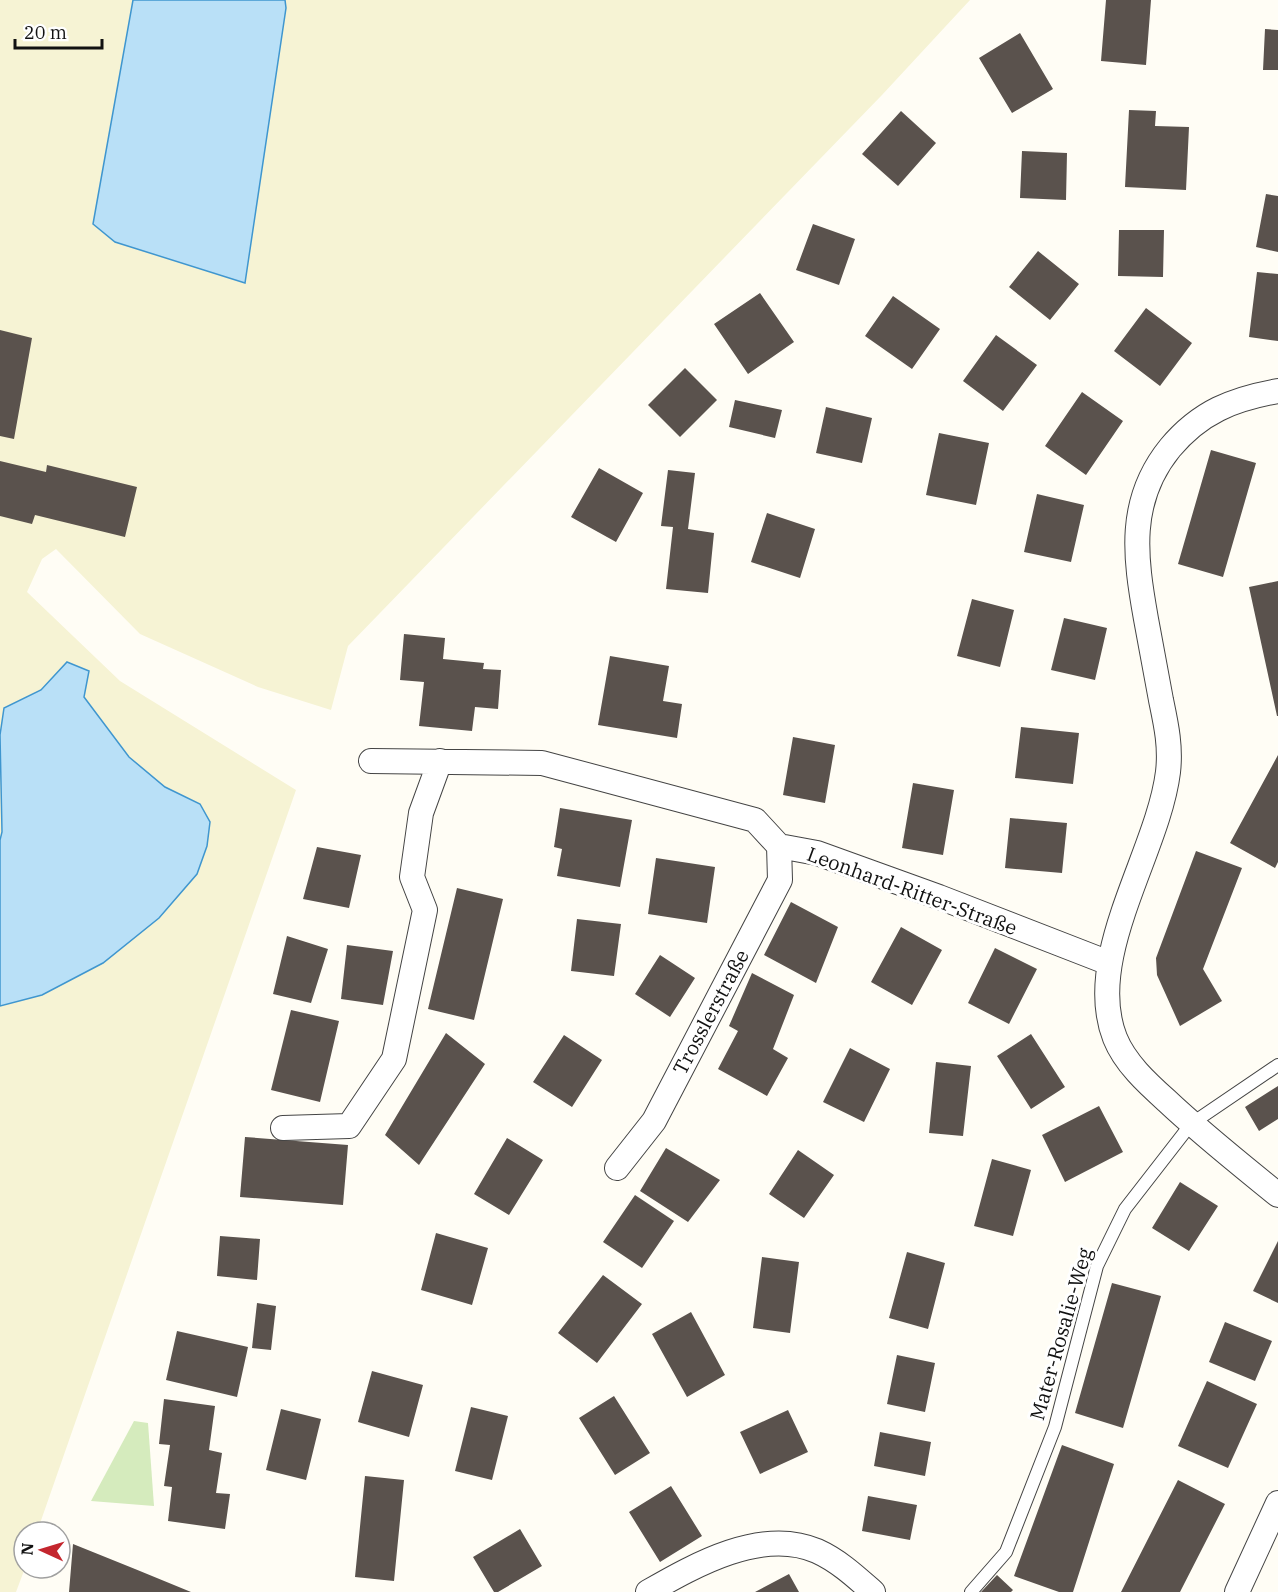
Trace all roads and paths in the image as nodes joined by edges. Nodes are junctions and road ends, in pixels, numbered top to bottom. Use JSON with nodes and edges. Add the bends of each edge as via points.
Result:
{"nodes":[{"id":1,"x":1278,"y":391,"type":"edge"},
{"id":2,"x":371,"y":761,"type":"dead end"},
{"id":3,"x":441,"y":761,"type":"junction"},
{"id":4,"x":780,"y":846,"type":"junction"},
{"id":5,"x":1109,"y":963,"type":"junction"},
{"id":6,"x":1278,"y":1065,"type":"edge"},
{"id":7,"x":1191,"y":1124,"type":"junction"},
{"id":8,"x":283,"y":1128,"type":"dead end"},
{"id":9,"x":617,"y":1168,"type":"dead end"},
{"id":10,"x":1278,"y":1195,"type":"edge"},
{"id":11,"x":1278,"y":1503,"type":"edge"},
{"id":12,"x":648,"y":1592,"type":"edge"},
{"id":13,"x":873,"y":1592,"type":"edge"},
{"id":14,"x":971,"y":1592,"type":"edge"},
{"id":15,"x":1237,"y":1592,"type":"edge"}],
"edges":[{"from":1,"to":5,"type":"street","via":[[1223,405],[1198,420],[1165,454],[1143,494],[1136,539],[1140,586],[1170,747],[1162,801]]},
{"from":2,"to":3,"type":"street","name":"Leonhard-Ritter-Straße"},
{"from":3,"to":4,"type":"street","name":"Leonhard-Ritter-Straße","via":[[542,763],[570,769],[755,820]]},
{"from":3,"to":8,"type":"street","via":[[421,813],[412,878],[425,910],[394,1059],[348,1126]]},
{"from":4,"to":5,"type":"street","name":"Leonhard-Ritter-Straße","via":[[828,857]]},
{"from":4,"to":9,"type":"street","name":"Trosslerstraße","via":[[780,880],[654,1121]]},
{"from":5,"to":7,"type":"street","via":[[1108,999],[1114,1037],[1126,1060]]},
{"from":6,"to":7,"type":"lane","name":"Mater-Rosalie-Weg"},
{"from":7,"to":10,"type":"street"},
{"from":7,"to":14,"type":"lane","name":"Mater-Rosalie-Weg","via":[[1125,1209],[1097,1266],[1047,1448],[1006,1552]]},
{"from":11,"to":15,"type":"street"},
{"from":12,"to":13,"type":"street","via":[[720,1554],[785,1544],[816,1551],[845,1568]]}]}
